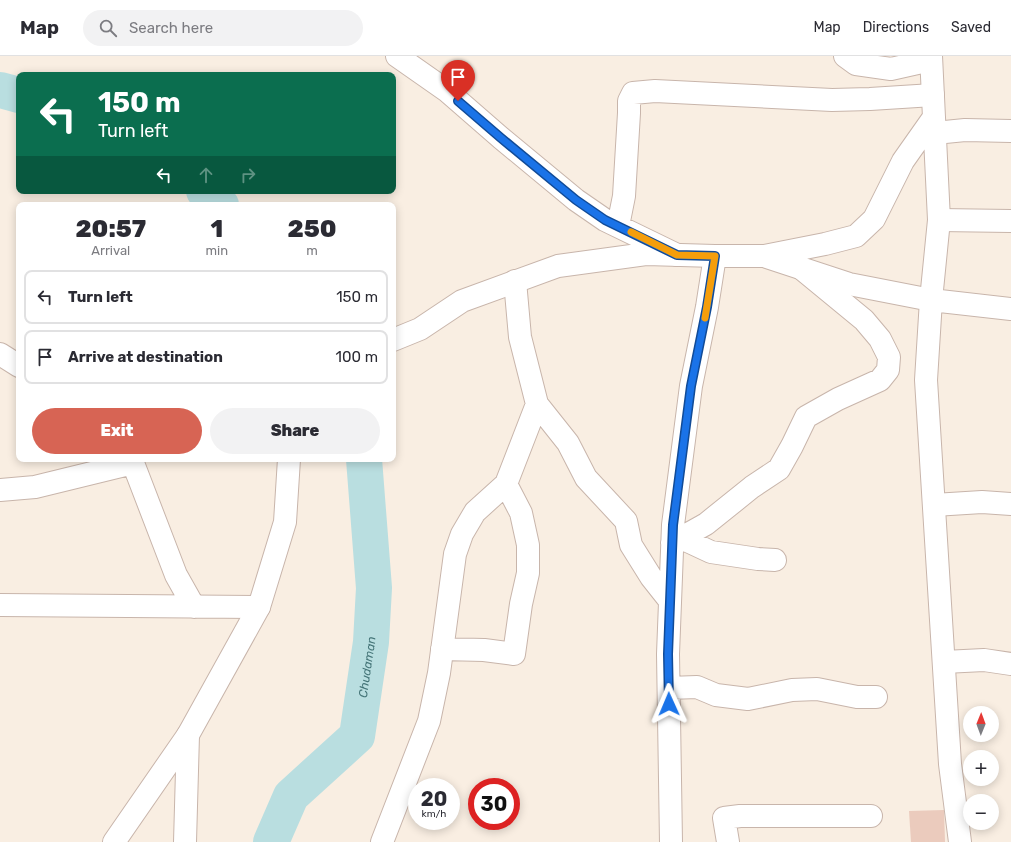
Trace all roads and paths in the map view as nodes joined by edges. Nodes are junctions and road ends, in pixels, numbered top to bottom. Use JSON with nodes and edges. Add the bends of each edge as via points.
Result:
{"nodes":[{"id":1,"x":397,"y":56,"type":"edge"},
{"id":2,"x":845,"y":56,"type":"edge"},
{"id":3,"x":931,"y":58,"type":"edge"},
{"id":4,"x":933,"y":95,"type":"junction"},
{"id":5,"x":935,"y":125,"type":"junction"},
{"id":6,"x":1011,"y":131,"type":"edge"},
{"id":7,"x":939,"y":220,"type":"junction"},
{"id":8,"x":1011,"y":222,"type":"edge"},
{"id":9,"x":618,"y":226,"type":"junction"},
{"id":10,"x":677,"y":255,"type":"junction"},
{"id":11,"x":715,"y":256,"type":"junction"},
{"id":12,"x":764,"y":256,"type":"junction"},
{"id":13,"x":801,"y":268,"type":"junction"},
{"id":14,"x":515,"y":281,"type":"junction"},
{"id":15,"x":931,"y":300,"type":"junction"},
{"id":16,"x":1011,"y":309,"type":"edge"},
{"id":17,"x":396,"y":339,"type":"edge"},
{"id":18,"x":0,"y":354,"type":"edge"},
{"id":19,"x":16,"y":364,"type":"edge"},
{"id":20,"x":537,"y":404,"type":"junction"},
{"id":21,"x":129,"y":462,"type":"edge"},
{"id":22,"x":133,"y":462,"type":"edge"},
{"id":23,"x":289,"y":462,"type":"edge"},
{"id":24,"x":506,"y":484,"type":"junction"},
{"id":25,"x":0,"y":490,"type":"edge"},
{"id":26,"x":1011,"y":504,"type":"edge"},
{"id":27,"x":934,"y":505,"type":"junction"},
{"id":28,"x":677,"y":541,"type":"junction"},
{"id":29,"x":775,"y":560,"type":"dead end"},
{"id":30,"x":670,"y":601,"type":"junction"},
{"id":31,"x":0,"y":605,"type":"edge"},
{"id":32,"x":194,"y":607,"type":"junction"},
{"id":33,"x":259,"y":607,"type":"junction"},
{"id":34,"x":442,"y":649,"type":"junction"},
{"id":35,"x":944,"y":662,"type":"junction"},
{"id":36,"x":1011,"y":664,"type":"edge"},
{"id":37,"x":669,"y":688,"type":"junction"},
{"id":38,"x":876,"y":697,"type":"dead end"},
{"id":39,"x":188,"y":735,"type":"junction"},
{"id":40,"x":872,"y":816,"type":"dead end"},
{"id":41,"x":114,"y":842,"type":"edge"},
{"id":42,"x":185,"y":842,"type":"edge"},
{"id":43,"x":382,"y":842,"type":"edge"},
{"id":44,"x":671,"y":842,"type":"edge"},
{"id":45,"x":728,"y":842,"type":"edge"},
{"id":46,"x":960,"y":842,"type":"edge"}],
"edges":[{"from":1,"to":9,"type":"street","via":[[447,91],[576,200]]},
{"from":2,"to":3,"type":"street","via":[[856,64],[891,69]]},
{"from":3,"to":4,"type":"street"},
{"from":4,"to":5,"type":"street"},
{"from":4,"to":9,"type":"street","via":[[832,100],[655,91],[633,93],[629,101],[624,196]]},
{"from":5,"to":6,"type":"street","via":[[965,130]]},
{"from":5,"to":7,"type":"street"},
{"from":5,"to":12,"type":"street","via":[[903,161],[874,219],[856,236]]},
{"from":7,"to":8,"type":"street"},
{"from":7,"to":15,"type":"street"},
{"from":9,"to":10,"type":"street"},
{"from":10,"to":11,"type":"street"},
{"from":10,"to":14,"type":"street","via":[[646,254],[558,266]]},
{"from":11,"to":12,"type":"street"},
{"from":11,"to":28,"type":"street","via":[[691,386],[673,525]]},
{"from":12,"to":13,"type":"street"},
{"from":13,"to":15,"type":"street","via":[[849,284]]},
{"from":13,"to":28,"type":"street","via":[[864,320],[880,339],[888,357],[888,370],[880,380],[806,417],[779,469],[706,524]]},
{"from":14,"to":17,"type":"street","via":[[462,301],[420,329]]},
{"from":14,"to":20,"type":"street","via":[[520,337]]},
{"from":15,"to":16,"type":"street"},
{"from":15,"to":27,"type":"street","via":[[926,380]]},
{"from":18,"to":19,"type":"street"},
{"from":20,"to":24,"type":"street"},
{"from":20,"to":30,"type":"street","via":[[568,443],[586,478],[626,520],[631,545]]},
{"from":21,"to":25,"type":"street","via":[[35,487]]},
{"from":22,"to":32,"type":"street","via":[[176,575]]},
{"from":23,"to":33,"type":"street","via":[[285,522]]},
{"from":24,"to":34,"type":"street","via":[[475,512],[462,534],[455,554]]},
{"from":24,"to":34,"type":"street","via":[[521,513],[528,545],[528,573],[514,654]]},
{"from":26,"to":27,"type":"street","via":[[982,502]]},
{"from":27,"to":35,"type":"street"},
{"from":28,"to":29,"type":"street","via":[[711,552]]},
{"from":28,"to":30,"type":"street"},
{"from":30,"to":37,"type":"street"},
{"from":31,"to":32,"type":"street"},
{"from":32,"to":33,"type":"street"},
{"from":33,"to":39,"type":"street"},
{"from":34,"to":43,"type":"street","via":[[429,721]]},
{"from":35,"to":36,"type":"street","via":[[984,660]]},
{"from":35,"to":46,"type":"street","via":[[950,764]]},
{"from":37,"to":38,"type":"street","via":[[697,687],[716,695],[748,699],[792,690],[817,689],[857,697]]},
{"from":37,"to":44,"type":"street"},
{"from":39,"to":41,"type":"street"},
{"from":39,"to":42,"type":"street"},
{"from":40,"to":45,"type":"street","via":[[724,818]]}]}
